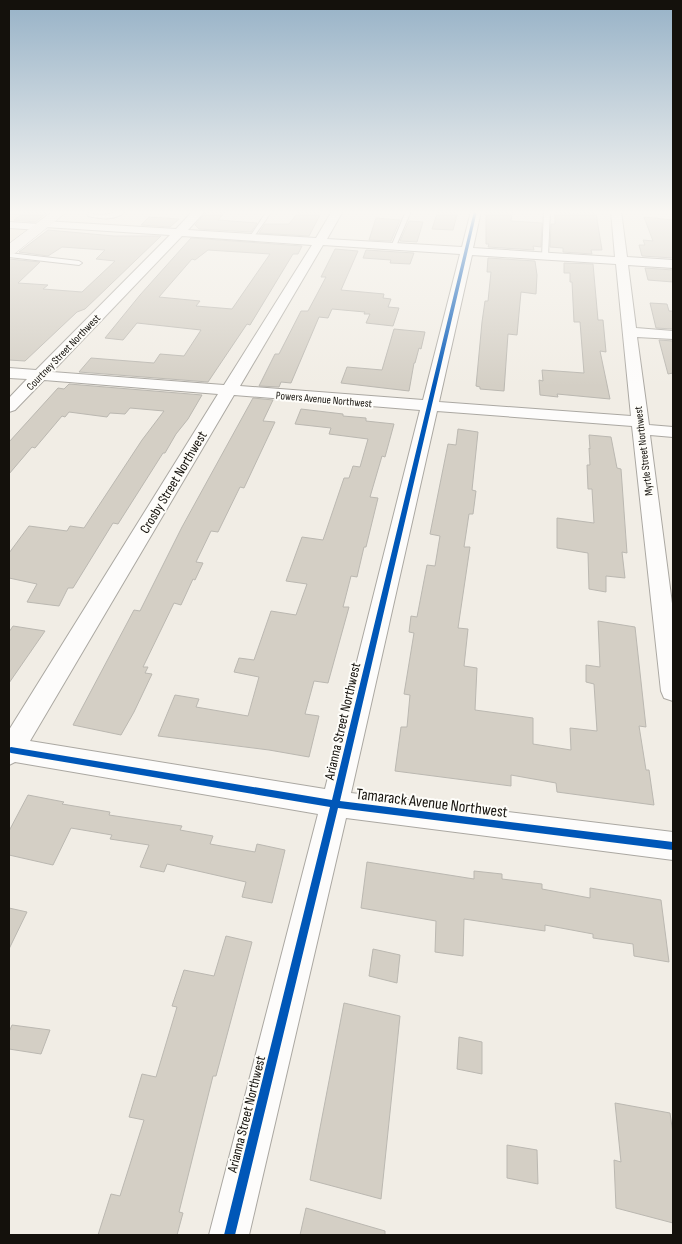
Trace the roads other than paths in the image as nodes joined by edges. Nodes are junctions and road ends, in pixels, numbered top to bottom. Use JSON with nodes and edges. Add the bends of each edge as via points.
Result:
{"nodes":[{"id":1,"x":144,"y":269,"type":"edge"},
{"id":2,"x":302,"y":269,"type":"edge"},
{"id":3,"x":463,"y":269,"type":"edge"},
{"id":4,"x":622,"y":269,"type":"edge"},
{"id":5,"x":629,"y":332,"type":"junction"},
{"id":6,"x":673,"y":335,"type":"edge"},
{"id":7,"x":9,"y":373,"type":"edge"},
{"id":8,"x":40,"y":376,"type":"junction"},
{"id":9,"x":228,"y":391,"type":"junction"},
{"id":10,"x":429,"y":407,"type":"junction"},
{"id":11,"x":9,"y":408,"type":"edge"},
{"id":12,"x":640,"y":426,"type":"junction"},
{"id":13,"x":673,"y":432,"type":"edge"},
{"id":14,"x":666,"y":582,"type":"edge"},
{"id":15,"x":673,"y":691,"type":"edge"},
{"id":16,"x":12,"y":743,"type":"edge"},
{"id":17,"x":335,"y":804,"type":"junction"},
{"id":18,"x":673,"y":846,"type":"edge"},
{"id":19,"x":229,"y":1235,"type":"edge"}],
"edges":[{"from":1,"to":8,"type":"street","name":"Courtney Street Northwest"},
{"from":2,"to":9,"type":"street","name":"Crosby Street Northwest"},
{"from":3,"to":10,"type":"street","name":"Arianna Street Northwest"},
{"from":4,"to":5,"type":"street","name":"Myrtle Street Northwest"},
{"from":5,"to":6,"type":"street"},
{"from":5,"to":12,"type":"street","name":"Myrtle Street Northwest"},
{"from":7,"to":8,"type":"street","name":"Powers Avenue Northwest"},
{"from":8,"to":9,"type":"street","name":"Powers Avenue Northwest"},
{"from":8,"to":11,"type":"street","name":"Courtney Street Northwest"},
{"from":9,"to":10,"type":"street","name":"Powers Avenue Northwest"},
{"from":9,"to":16,"type":"street","name":"Crosby Street Northwest"},
{"from":10,"to":12,"type":"street","name":"Powers Avenue Northwest"},
{"from":10,"to":17,"type":"street","name":"Arianna Street Northwest"},
{"from":12,"to":13,"type":"street","name":"Powers Avenue Northwest"},
{"from":12,"to":14,"type":"street","name":"Myrtle Street Northwest"},
{"from":14,"to":15,"type":"street","name":"Myrtle Street Northwest"},
{"from":16,"to":17,"type":"street","name":"Tamarack Avenue Northwest"},
{"from":17,"to":18,"type":"street","name":"Tamarack Avenue Northwest"},
{"from":17,"to":19,"type":"street","name":"Arianna Street Northwest"}]}
